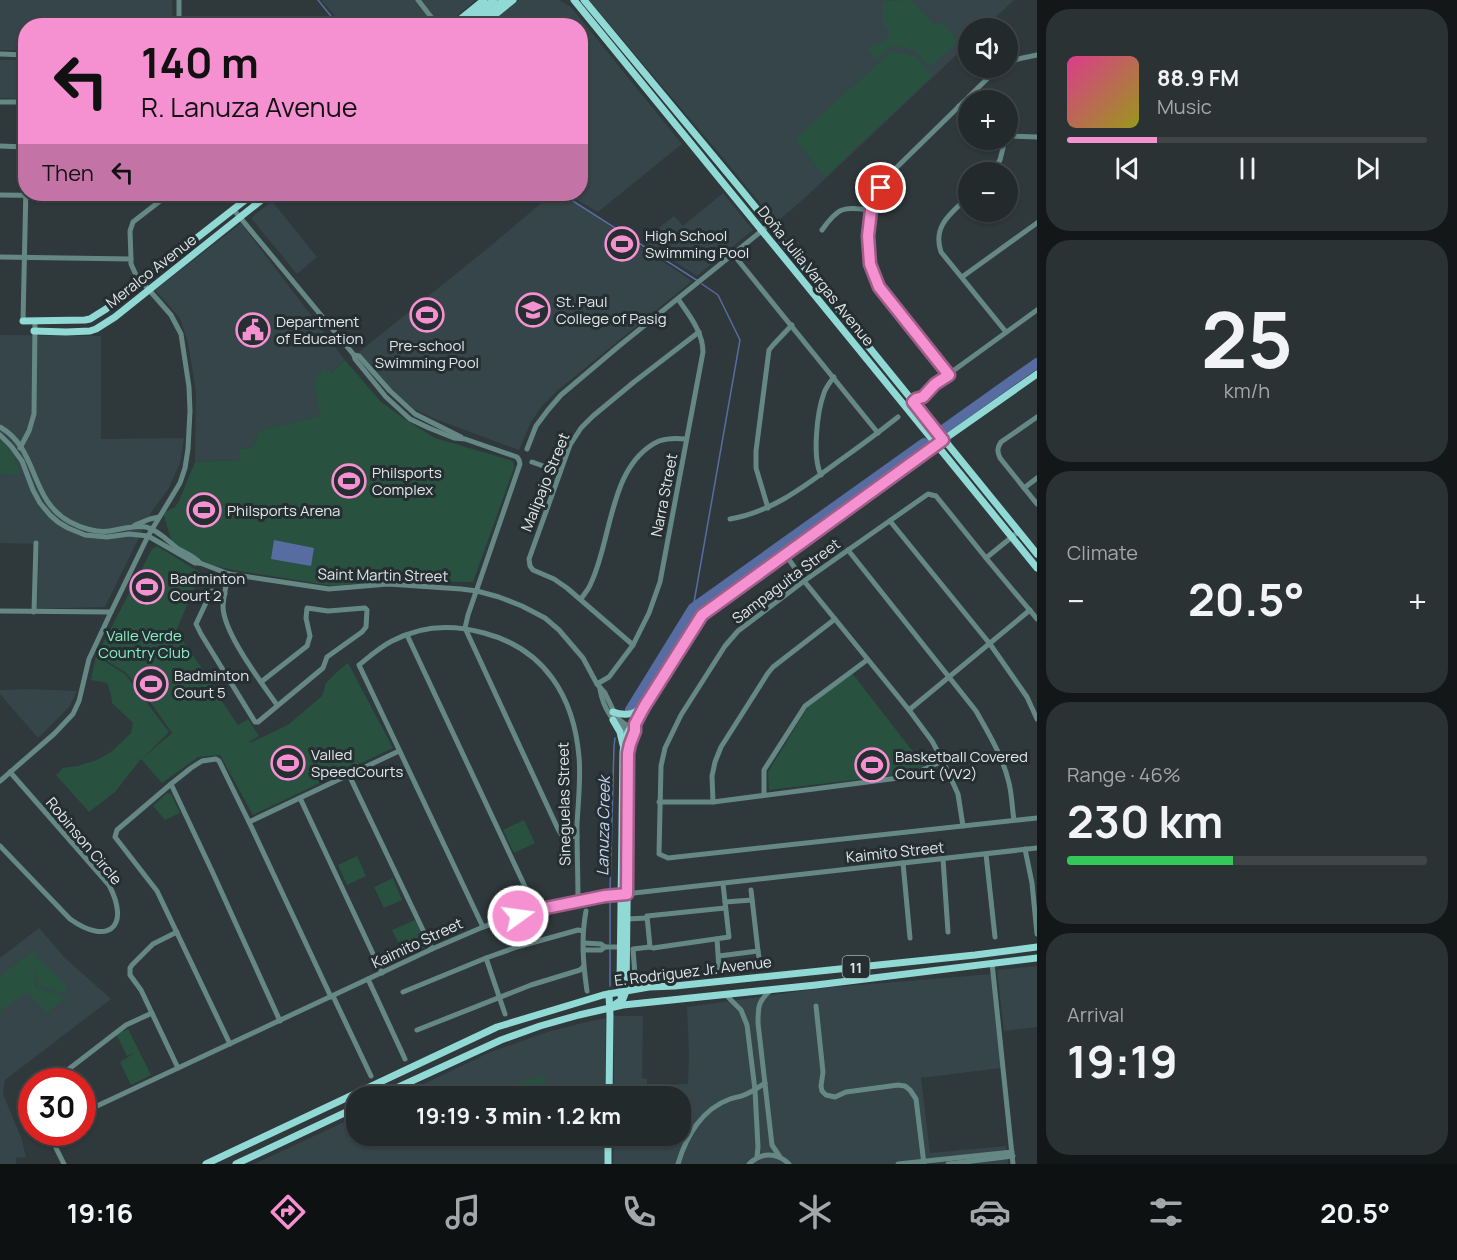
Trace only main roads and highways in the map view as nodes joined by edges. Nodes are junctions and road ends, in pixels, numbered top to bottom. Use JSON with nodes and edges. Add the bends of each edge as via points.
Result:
{"nodes":[{"id":1,"x":483,"y":0,"type":"edge"},
{"id":2,"x":494,"y":0,"type":"edge"},
{"id":3,"x":502,"y":0,"type":"edge"},
{"id":4,"x":513,"y":0,"type":"edge"},
{"id":5,"x":574,"y":0,"type":"edge"},
{"id":6,"x":584,"y":0,"type":"edge"},
{"id":7,"x":501,"y":9,"type":"junction"},
{"id":8,"x":462,"y":18,"type":"edge"},
{"id":9,"x":472,"y":18,"type":"edge"},
{"id":10,"x":481,"y":18,"type":"edge"},
{"id":11,"x":490,"y":18,"type":"edge"},
{"id":12,"x":243,"y":201,"type":"edge"},
{"id":13,"x":261,"y":201,"type":"edge"},
{"id":14,"x":181,"y":249,"type":"junction"},
{"id":15,"x":189,"y":258,"type":"junction"},
{"id":16,"x":106,"y":309,"type":"junction"},
{"id":17,"x":113,"y":318,"type":"junction"},
{"id":18,"x":23,"y":321,"type":"road end"},
{"id":19,"x":34,"y":331,"type":"road end"},
{"id":20,"x":1037,"y":374,"type":"edge"},
{"id":21,"x":943,"y":440,"type":"junction"},
{"id":22,"x":936,"y":445,"type":"junction"},
{"id":23,"x":1037,"y":554,"type":"edge"},
{"id":24,"x":1037,"y":568,"type":"edge"},
{"id":25,"x":644,"y":707,"type":"junction"},
{"id":26,"x":632,"y":730,"type":"junction"},
{"id":27,"x":623,"y":745,"type":"junction"},
{"id":28,"x":617,"y":895,"type":"junction"},
{"id":29,"x":621,"y":947,"type":"junction"},
{"id":30,"x":1037,"y":947,"type":"edge"},
{"id":31,"x":996,"y":952,"type":"junction"},
{"id":32,"x":1037,"y":958,"type":"edge"},
{"id":33,"x":994,"y":963,"type":"junction"},
{"id":34,"x":787,"y":974,"type":"junction"},
{"id":35,"x":788,"y":987,"type":"junction"},
{"id":36,"x":609,"y":994,"type":"junction"},
{"id":37,"x":623,"y":994,"type":"junction"},
{"id":38,"x":632,"y":1004,"type":"junction"},
{"id":39,"x":610,"y":1008,"type":"junction"},
{"id":40,"x":401,"y":1086,"type":"edge"},
{"id":41,"x":609,"y":1086,"type":"edge"},
{"id":42,"x":346,"y":1112,"type":"edge"},
{"id":43,"x":608,"y":1146,"type":"edge"},
{"id":44,"x":206,"y":1164,"type":"edge"},
{"id":45,"x":236,"y":1164,"type":"edge"},
{"id":46,"x":608,"y":1164,"type":"edge"}],
"edges":[{"from":1,"to":8,"type":"main road"},
{"from":2,"to":9,"type":"main road"},
{"from":3,"to":7,"type":"main road"},
{"from":3,"to":10,"type":"main road","bridge":true},
{"from":4,"to":7,"type":"main road"},
{"from":5,"to":22,"type":"main road","name":"Doña Julia Vargas Avenue"},
{"from":6,"to":21,"type":"main road","name":"Doña Julia Vargas Avenue","via":[[915,400]]},
{"from":7,"to":11,"type":"main road"},
{"from":12,"to":14,"type":"main road","name":"Meralco Avenue"},
{"from":13,"to":15,"type":"main road","name":"Meralco Avenue"},
{"from":14,"to":15,"type":"main road"},
{"from":14,"to":16,"type":"main road","name":"Meralco Avenue"},
{"from":15,"to":17,"type":"main road","name":"Meralco Avenue"},
{"from":16,"to":17,"type":"main road"},
{"from":16,"to":18,"type":"main road","name":"Meralco Avenue","via":[[85,320]]},
{"from":17,"to":19,"type":"main road","name":"Meralco Avenue","via":[[90,331]]},
{"from":20,"to":21,"type":"main road"},
{"from":21,"to":22,"type":"main road"},
{"from":21,"to":23,"type":"main road","name":"Doña Julia Vargas Avenue"},
{"from":22,"to":24,"type":"main road","name":"Doña Julia Vargas Avenue"},
{"from":22,"to":25,"type":"main road","via":[[702,615]]},
{"from":25,"to":26,"type":"main road"},
{"from":25,"to":27,"type":"main road","via":[[629,715],[613,716]]},
{"from":26,"to":27,"type":"main road"},
{"from":26,"to":28,"type":"main road"},
{"from":27,"to":28,"type":"main road"},
{"from":28,"to":29,"type":"main road"},
{"from":28,"to":29,"type":"main road","via":[[627,919]]},
{"from":29,"to":37,"type":"main road"},
{"from":30,"to":31,"type":"main road","name":"E. Rodriguez Jr. Avenue","number":"11"},
{"from":31,"to":33,"type":"main road"},
{"from":31,"to":34,"type":"main road","name":"E. Rodriguez Jr. Avenue","number":"11"},
{"from":32,"to":33,"type":"main road","name":"E. Rodriguez Jr. Avenue","number":"11"},
{"from":33,"to":35,"type":"main road","name":"E. Rodriguez Jr. Avenue","number":"11"},
{"from":34,"to":35,"type":"main road"},
{"from":34,"to":37,"type":"main road","name":"E. Rodriguez Jr. Avenue","number":"11","via":[[649,987]]},
{"from":35,"to":38,"type":"main road","name":"E. Rodriguez Jr. Avenue","number":"11"},
{"from":36,"to":37,"type":"main road","name":"E. Rodriguez Jr. Avenue","number":"11"},
{"from":36,"to":39,"type":"main road"},
{"from":36,"to":44,"type":"main road","name":"E. Rodriguez Jr. Avenue","number":"11","via":[[497,1027]]},
{"from":37,"to":38,"type":"main road"},
{"from":37,"to":39,"type":"main road"},
{"from":38,"to":39,"type":"main road","name":"E. Rodriguez Jr. Avenue","number":"11"},
{"from":39,"to":40,"type":"main road","name":"E. Rodriguez Jr. Avenue","number":"11","via":[[501,1040]]},
{"from":39,"to":41,"type":"main road"},
{"from":42,"to":45,"type":"main road"},
{"from":43,"to":46,"type":"main road"}]}
